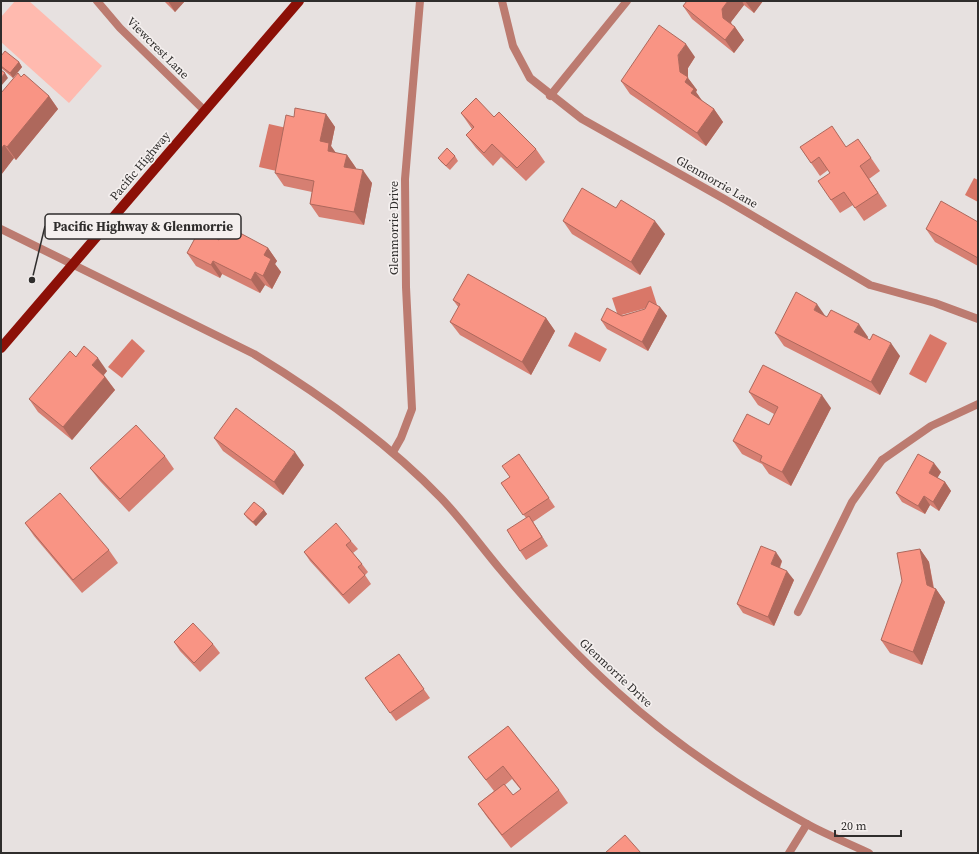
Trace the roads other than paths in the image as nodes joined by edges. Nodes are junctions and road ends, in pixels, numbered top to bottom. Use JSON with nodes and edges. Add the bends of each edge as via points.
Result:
{"nodes":[{"id":1,"x":97,"y":1,"type":"edge"},
{"id":2,"x":299,"y":1,"type":"edge"},
{"id":3,"x":420,"y":1,"type":"edge"},
{"id":4,"x":502,"y":1,"type":"edge"},
{"id":5,"x":627,"y":1,"type":"edge"},
{"id":6,"x":550,"y":96,"type":"junction"},
{"id":7,"x":204,"y":110,"type":"junction"},
{"id":8,"x":1,"y":229,"type":"edge"},
{"id":9,"x":74,"y":263,"type":"junction"},
{"id":10,"x":978,"y":319,"type":"edge"},
{"id":11,"x":1,"y":348,"type":"edge"},
{"id":12,"x":978,"y":404,"type":"edge"},
{"id":13,"x":393,"y":452,"type":"junction"},
{"id":14,"x":798,"y":612,"type":"dead end"},
{"id":15,"x":807,"y":824,"type":"junction"},
{"id":16,"x":789,"y":853,"type":"edge"},
{"id":17,"x":868,"y":853,"type":"edge"}],
"edges":[{"from":1,"to":7,"type":"street","name":"Viewcrest Lane","via":[[120,28]]},
{"from":2,"to":7,"type":"main road","name":"Pacific Highway"},
{"from":3,"to":13,"type":"street","name":"Glenmorrie Drive","via":[[405,179],[406,287],[412,409]]},
{"from":4,"to":6,"type":"street","name":"Glenmorrie Lane","via":[[513,46],[530,78]]},
{"from":5,"to":6,"type":"street"},
{"from":6,"to":10,"type":"street","name":"Glenmorrie Lane","via":[[582,119],[870,285],[935,303]]},
{"from":7,"to":9,"type":"main road","name":"Pacific Highway"},
{"from":8,"to":9,"type":"street","name":"Glenmorrie Drive"},
{"from":9,"to":11,"type":"main road","name":"Pacific Highway"},
{"from":9,"to":13,"type":"street","name":"Glenmorrie Drive","via":[[254,354],[284,372]]},
{"from":12,"to":14,"type":"street","via":[[931,426],[882,460],[852,502]]},
{"from":13,"to":15,"type":"street","name":"Glenmorrie Drive","via":[[442,499],[501,570],[615,690],[647,718],[707,763]]},
{"from":15,"to":16,"type":"street"},
{"from":15,"to":17,"type":"street","name":"Glenmorrie Drive"}]}
